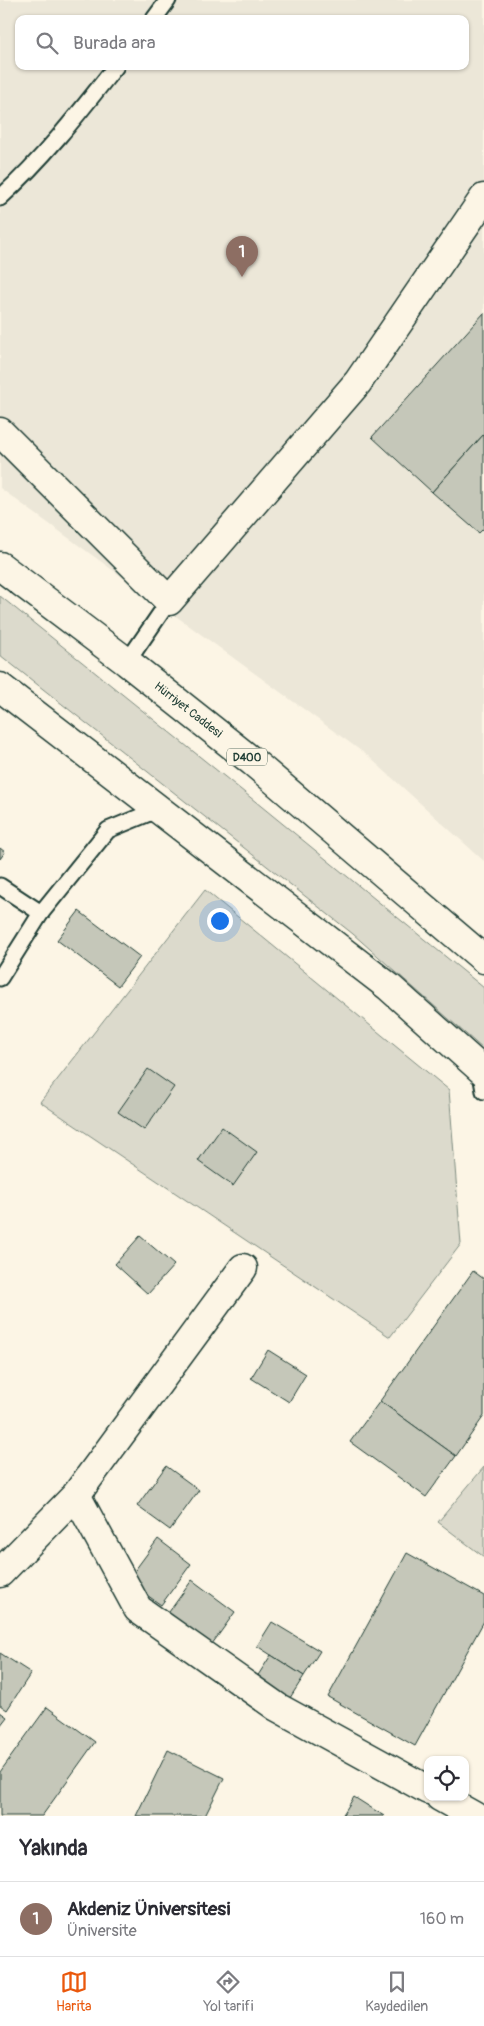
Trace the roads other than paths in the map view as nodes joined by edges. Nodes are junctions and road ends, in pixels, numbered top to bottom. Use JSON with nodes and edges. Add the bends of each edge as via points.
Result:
{"nodes":[{"id":1,"x":168,"y":0,"type":"edge"},
{"id":2,"x":157,"y":15,"type":"edge"},
{"id":3,"x":113,"y":70,"type":"edge"},
{"id":4,"x":0,"y":198,"type":"edge"},
{"id":5,"x":484,"y":198,"type":"edge"},
{"id":6,"x":0,"y":432,"type":"edge"},
{"id":7,"x":0,"y":566,"type":"edge"},
{"id":8,"x":170,"y":601,"type":"junction"},
{"id":9,"x":127,"y":662,"type":"junction"},
{"id":10,"x":0,"y":687,"type":"edge"},
{"id":11,"x":159,"y":809,"type":"junction"},
{"id":12,"x":0,"y":886,"type":"edge"},
{"id":13,"x":41,"y":914,"type":"junction"},
{"id":14,"x":484,"y":959,"type":"edge"},
{"id":15,"x":0,"y":978,"type":"edge"},
{"id":16,"x":483,"y":1077,"type":"edge"},
{"id":17,"x":243,"y":1268,"type":"dead end"},
{"id":18,"x":76,"y":1495,"type":"junction"},
{"id":19,"x":0,"y":1573,"type":"edge"},
{"id":20,"x":424,"y":1788,"type":"edge"},
{"id":21,"x":447,"y":1801,"type":"edge"},
{"id":22,"x":474,"y":1816,"type":"edge"}],
"edges":[{"from":1,"to":2,"type":"lane"},
{"from":3,"to":4,"type":"lane","via":[[47,152]]},
{"from":5,"to":8,"type":"main road","via":[[358,382]]},
{"from":6,"to":8,"type":"main road"},
{"from":7,"to":9,"type":"main road","name":"Hürriyet Caddesi","number":"D400"},
{"from":8,"to":9,"type":"lane"},
{"from":9,"to":14,"type":"main road","name":"Hürriyet Caddesi","number":"D400","via":[[253,762]]},
{"from":10,"to":11,"type":"main road"},
{"from":11,"to":13,"type":"lane","via":[[108,830]]},
{"from":11,"to":16,"type":"main road","via":[[389,987]]},
{"from":12,"to":13,"type":"lane"},
{"from":13,"to":15,"type":"lane"},
{"from":17,"to":18,"type":"main road"},
{"from":18,"to":19,"type":"main road"},
{"from":18,"to":20,"type":"main road","via":[[138,1609],[277,1706]]},
{"from":21,"to":22,"type":"main road"}]}
